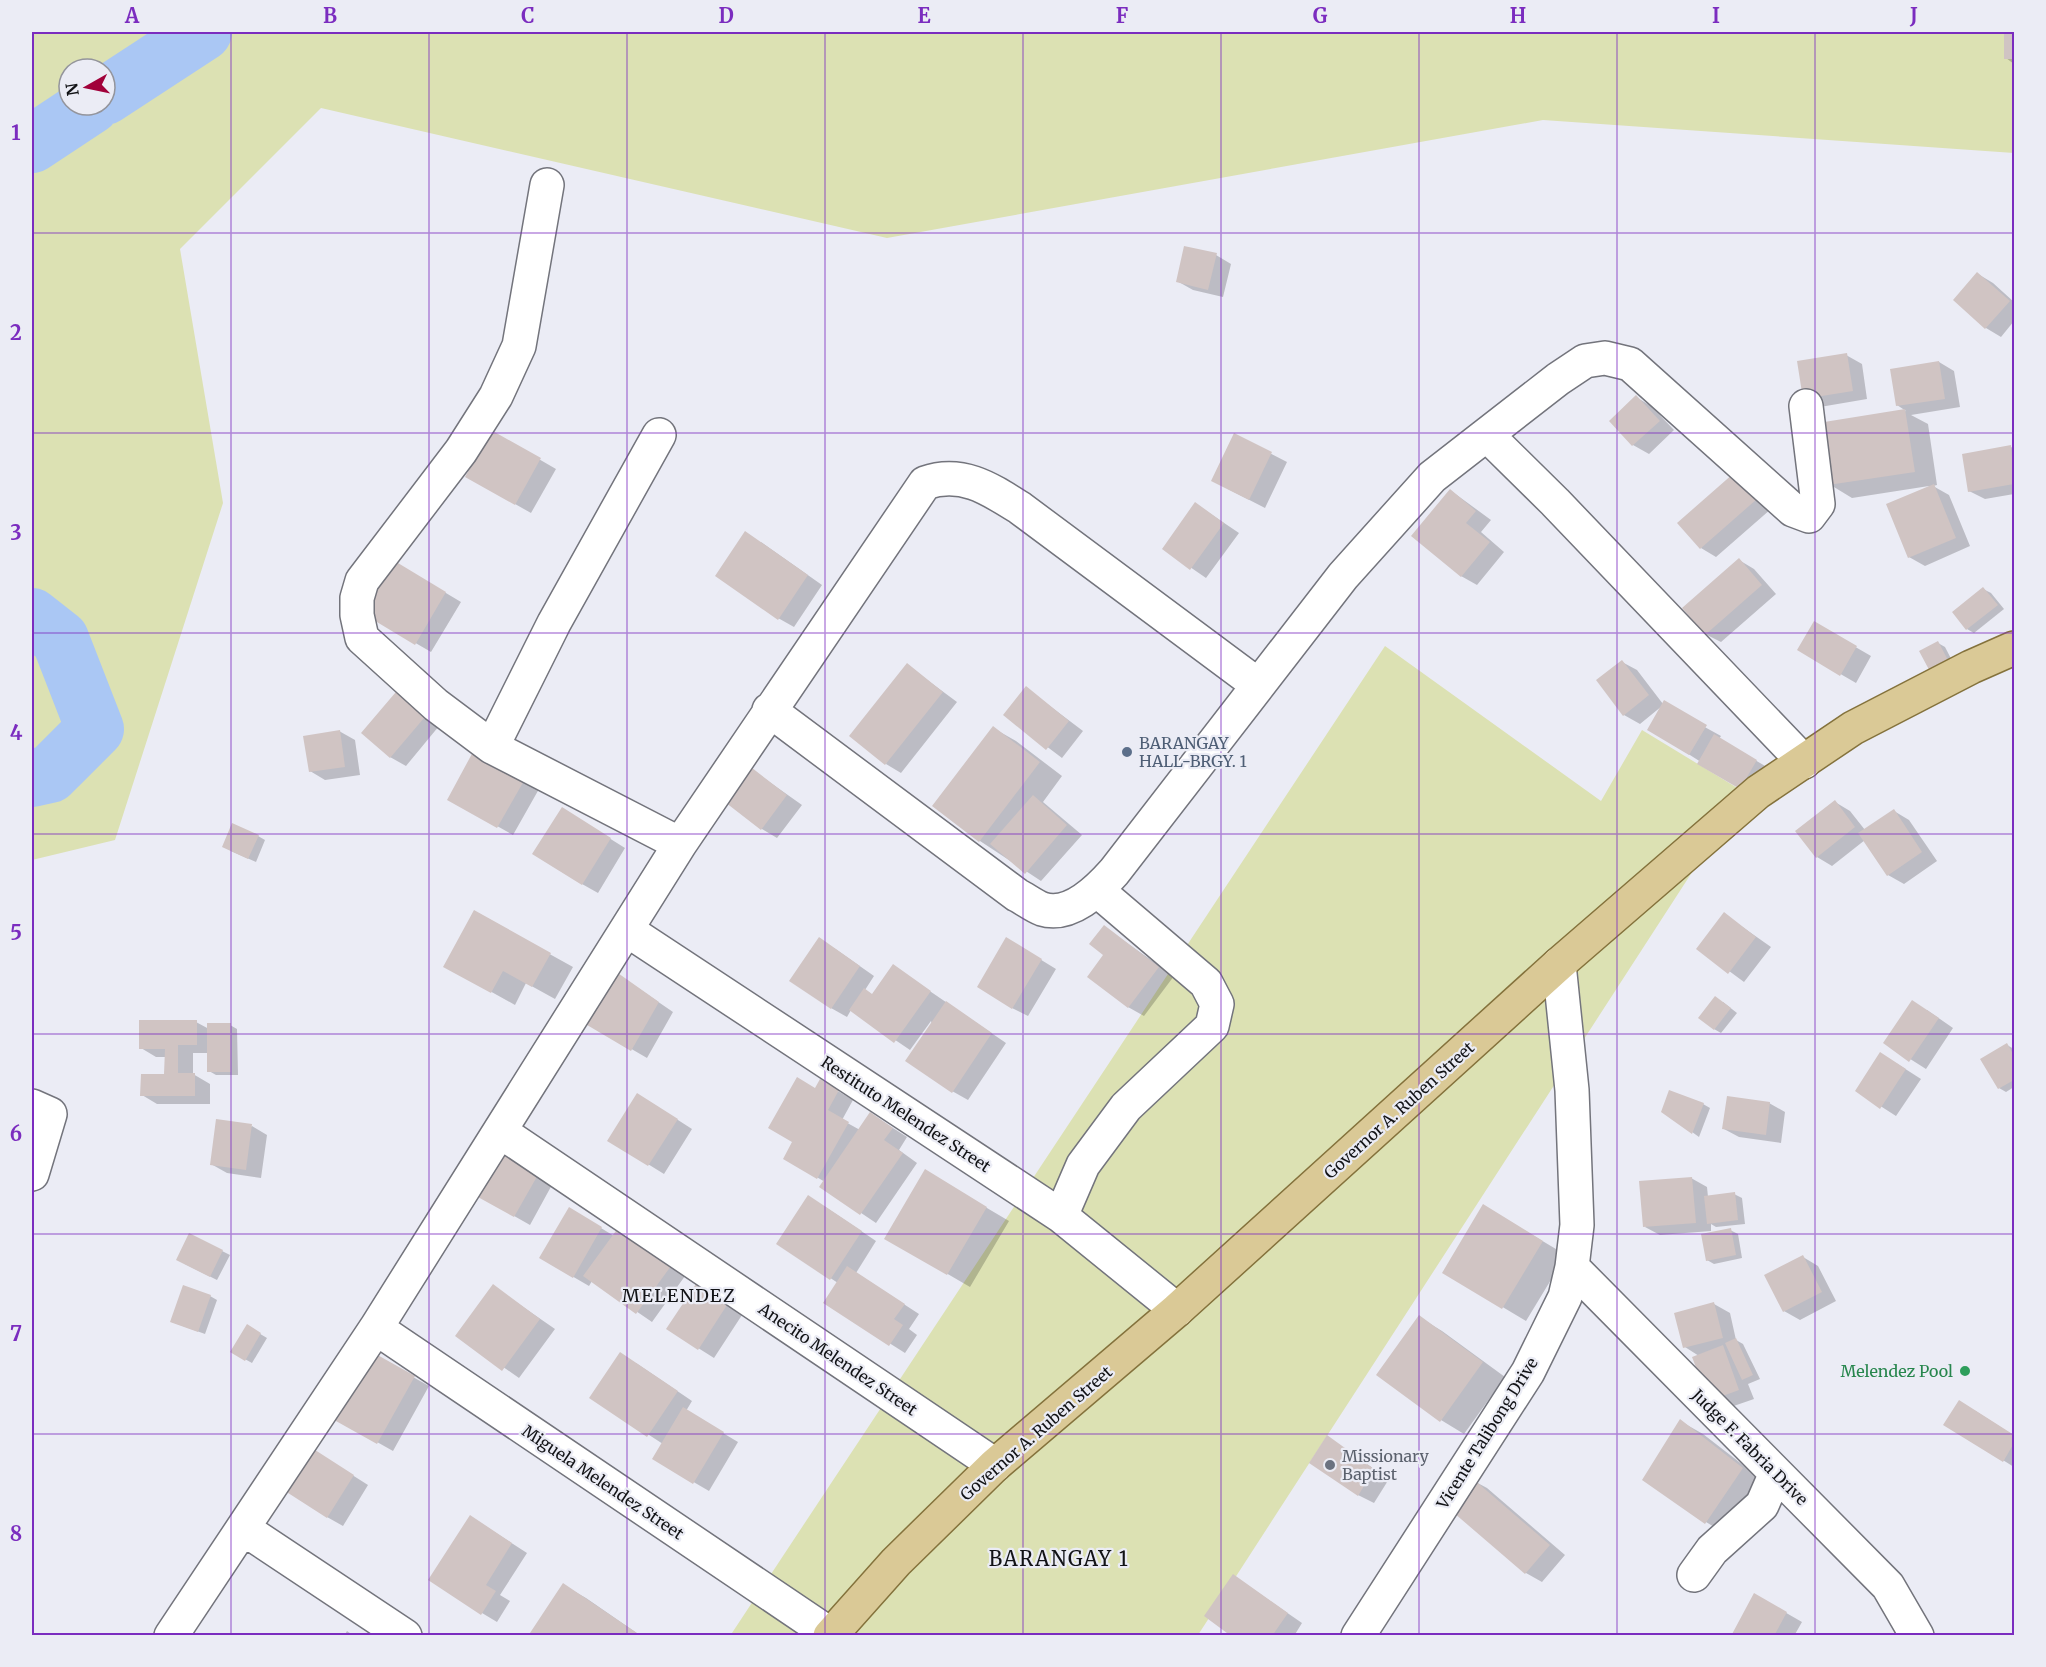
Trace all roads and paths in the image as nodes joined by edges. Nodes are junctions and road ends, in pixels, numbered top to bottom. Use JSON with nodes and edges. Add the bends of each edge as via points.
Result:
{"nodes":[{"id":1,"x":547,"y":185,"type":"dead end"},
{"id":2,"x":1806,"y":406,"type":"dead end"},
{"id":3,"x":659,"y":435,"type":"dead end"},
{"id":4,"x":1487,"y":435,"type":"junction"},
{"id":5,"x":2014,"y":648,"type":"edge"},
{"id":6,"x":1258,"y":685,"type":"junction"},
{"id":7,"x":769,"y":710,"type":"junction"},
{"id":8,"x":492,"y":747,"type":"junction"},
{"id":9,"x":1804,"y":762,"type":"junction"},
{"id":10,"x":680,"y":844,"type":"junction"},
{"id":11,"x":1098,"y":891,"type":"junction"},
{"id":12,"x":627,"y":930,"type":"junction"},
{"id":13,"x":1559,"y":964,"type":"junction"},
{"id":14,"x":32,"y":1106,"type":"edge"},
{"id":15,"x":501,"y":1132,"type":"junction"},
{"id":16,"x":32,"y":1174,"type":"edge"},
{"id":17,"x":1061,"y":1216,"type":"junction"},
{"id":18,"x":1572,"y":1267,"type":"junction"},
{"id":19,"x":1176,"y":1310,"type":"junction"},
{"id":20,"x":376,"y":1328,"type":"junction"},
{"id":21,"x":995,"y":1465,"type":"junction"},
{"id":22,"x":1776,"y":1473,"type":"junction"},
{"id":23,"x":244,"y":1529,"type":"junction"},
{"id":24,"x":1694,"y":1575,"type":"dead end"},
{"id":25,"x":171,"y":1635,"type":"edge"},
{"id":26,"x":405,"y":1635,"type":"edge"},
{"id":27,"x":830,"y":1635,"type":"edge"},
{"id":28,"x":1358,"y":1635,"type":"edge"},
{"id":29,"x":1917,"y":1635,"type":"edge"}],
"edges":[{"from":1,"to":8,"type":"street","via":[[519,346],[496,396],[461,451],[362,581],[357,598],[362,638],[436,705]]},
{"from":2,"to":4,"type":"street","via":[[1818,504],[1809,516],[1792,510],[1630,364],[1605,358],[1585,361]]},
{"from":3,"to":8,"type":"street","via":[[554,623]]},
{"from":4,"to":6,"type":"street","via":[[1432,477],[1343,576]]},
{"from":4,"to":9,"type":"street"},
{"from":5,"to":9,"type":"main road","name":"Governor A. Ruben Street","via":[[1853,728]]},
{"from":6,"to":7,"type":"street","via":[[1020,508],[985,486],[951,478],[924,483]]},
{"from":6,"to":11,"type":"street"},
{"from":7,"to":10,"type":"street"},
{"from":7,"to":11,"type":"street","via":[[1017,895],[1052,909],[1068,908]]},
{"from":8,"to":10,"type":"street"},
{"from":9,"to":13,"type":"main road","name":"Governor A. Ruben Street","via":[[1758,792]]},
{"from":10,"to":12,"type":"street"},
{"from":11,"to":17,"type":"street","via":[[1206,983],[1217,1004],[1212,1026],[1126,1107],[1083,1165]]},
{"from":12,"to":15,"type":"street"},
{"from":12,"to":17,"type":"street","name":"Restituto Melendez Street"},
{"from":13,"to":18,"type":"street","name":"Vicente Talibong Drive","via":[[1572,1090],[1577,1225]]},
{"from":13,"to":19,"type":"main road","name":"Governor A. Ruben Street"},
{"from":14,"to":16,"type":"street","via":[[50,1114]]},
{"from":15,"to":20,"type":"street"},
{"from":15,"to":21,"type":"street","name":"Anecito Melendez Street"},
{"from":17,"to":19,"type":"street","name":"Restituto Melendez Street"},
{"from":18,"to":22,"type":"street","name":"Judge F. Fabria Drive"},
{"from":18,"to":28,"type":"street","name":"Vicente Talibong Drive","via":[[1565,1297],[1528,1372]]},
{"from":19,"to":21,"type":"main road","name":"Governor A. Ruben Street"},
{"from":20,"to":23,"type":"street"},
{"from":20,"to":27,"type":"street","name":"Miguela Melendez Street"},
{"from":21,"to":27,"type":"main road","name":"Governor A. Ruben Street","via":[[896,1562]]},
{"from":22,"to":24,"type":"street","via":[[1762,1505],[1712,1550]]},
{"from":22,"to":29,"type":"street","name":"Judge F. Fabria Drive","via":[[1888,1586]]},
{"from":23,"to":25,"type":"street"},
{"from":23,"to":26,"type":"street"}]}
